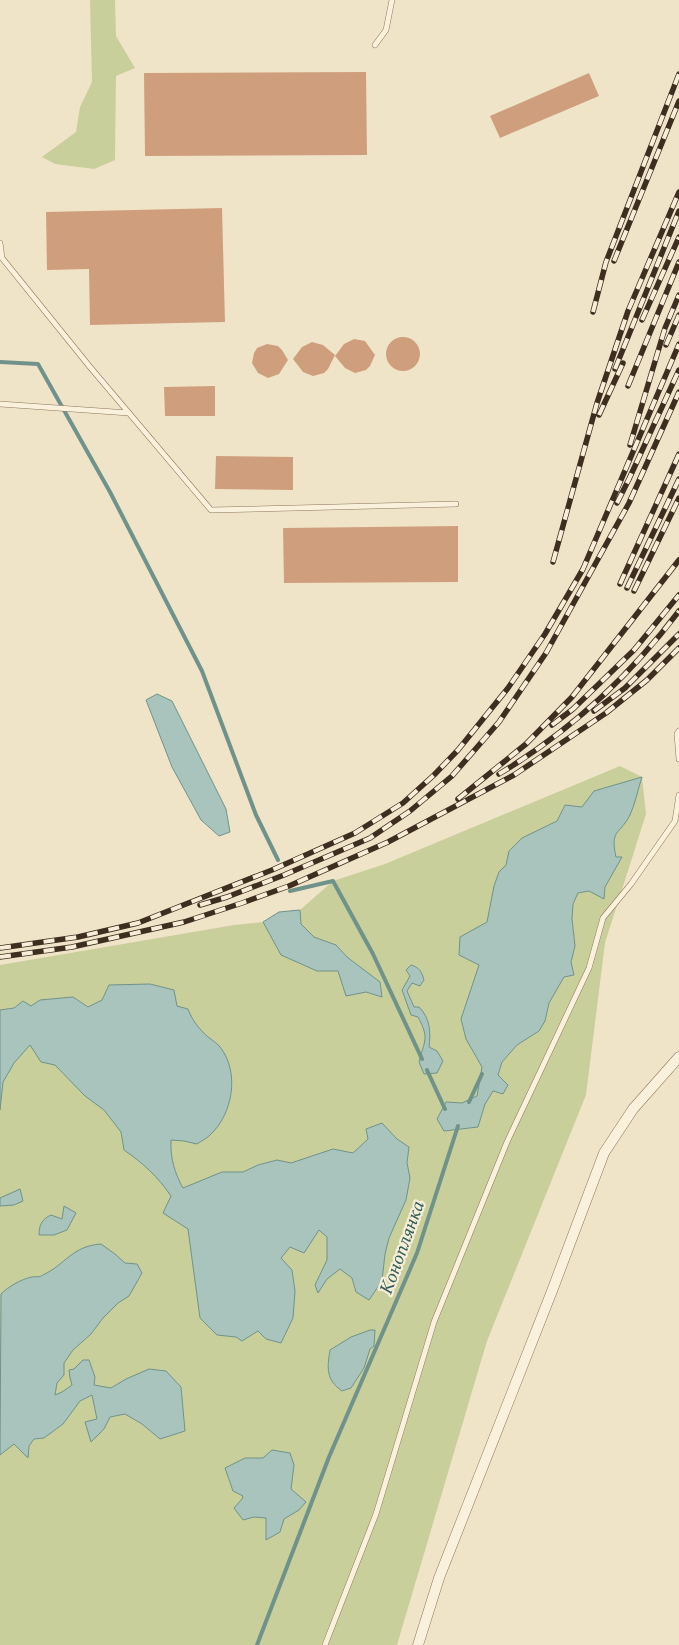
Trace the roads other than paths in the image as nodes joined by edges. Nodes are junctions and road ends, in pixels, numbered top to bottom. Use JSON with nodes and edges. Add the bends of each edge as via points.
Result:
{"nodes":[{"id":1,"x":392,"y":0,"type":"edge"},
{"id":2,"x":375,"y":45,"type":"dead end"},
{"id":3,"x":0,"y":243,"type":"edge"},
{"id":4,"x":0,"y":404,"type":"edge"},
{"id":5,"x":129,"y":412,"type":"junction"},
{"id":6,"x":456,"y":504,"type":"dead end"},
{"id":7,"x":679,"y":731,"type":"edge"},
{"id":8,"x":679,"y":759,"type":"edge"},
{"id":9,"x":679,"y":795,"type":"edge"},
{"id":10,"x":679,"y":1056,"type":"edge"},
{"id":11,"x":325,"y":1645,"type":"edge"},
{"id":12,"x":418,"y":1645,"type":"edge"}],
"edges":[{"from":1,"to":2,"type":"lane","via":[[386,30]]},
{"from":3,"to":5,"type":"lane","via":[[2,258]]},
{"from":4,"to":5,"type":"lane"},
{"from":5,"to":6,"type":"lane","via":[[211,510]]},
{"from":7,"to":8,"type":"lane"},
{"from":9,"to":11,"type":"lane","via":[[674,821],[631,884],[603,918],[589,968],[507,1142],[434,1322],[376,1514]]},
{"from":10,"to":12,"type":"street","via":[[633,1108],[604,1153],[439,1578]]}]}
